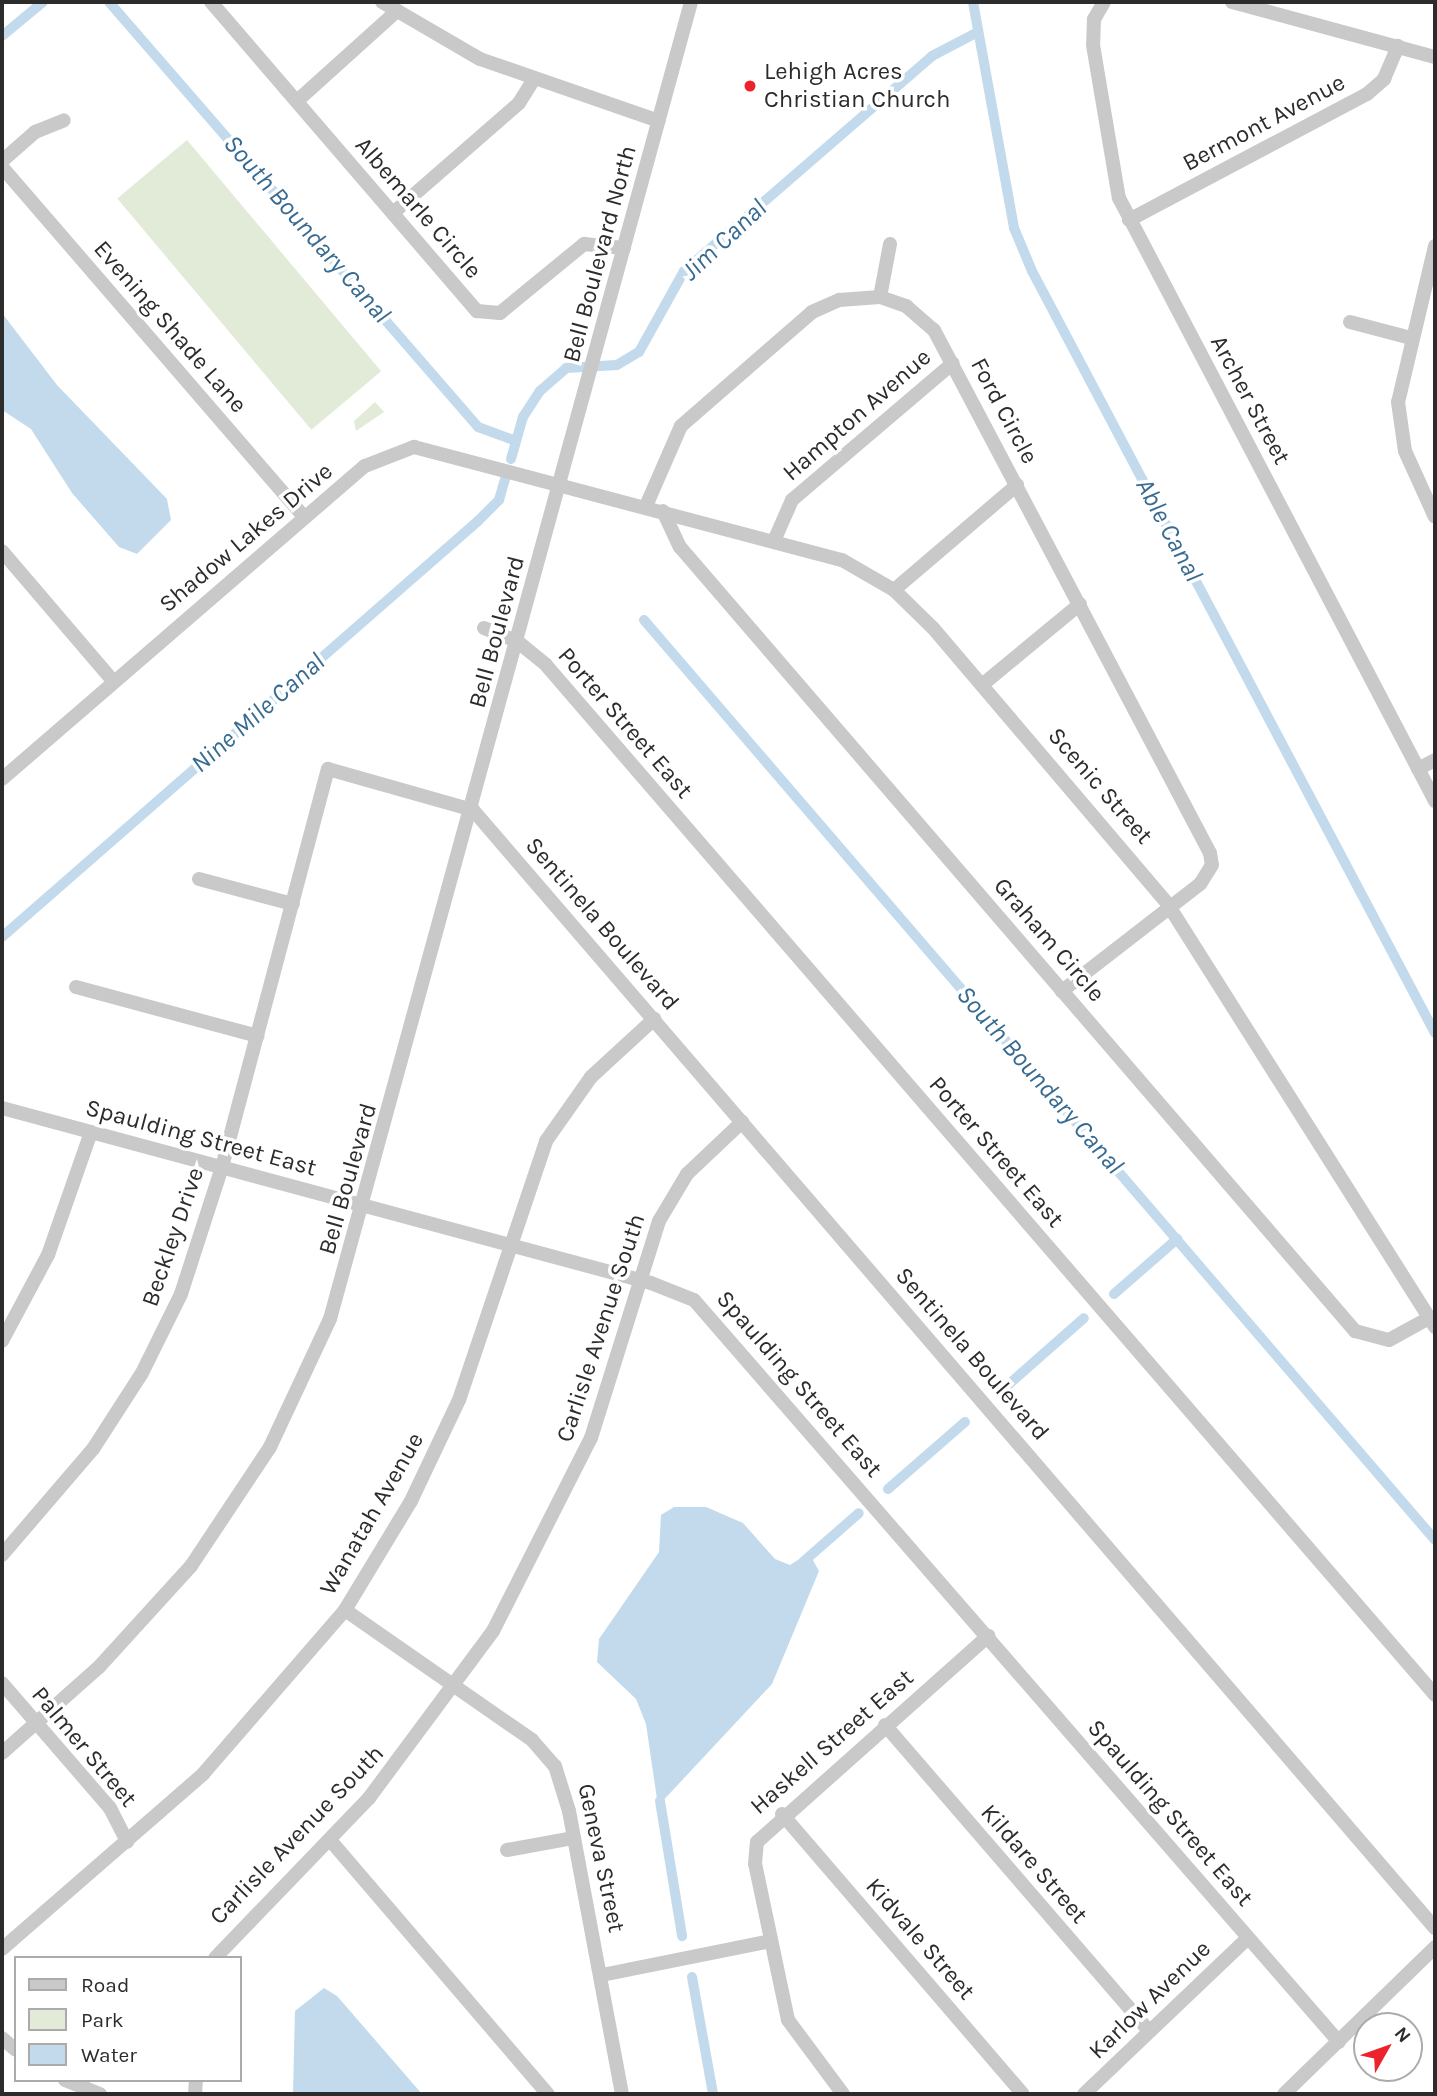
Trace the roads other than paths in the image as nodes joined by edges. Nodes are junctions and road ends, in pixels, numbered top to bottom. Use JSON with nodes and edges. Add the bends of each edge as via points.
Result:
{"nodes":[{"id":1,"x":211,"y":2,"type":"edge"},
{"id":2,"x":383,"y":2,"type":"edge"},
{"id":3,"x":691,"y":2,"type":"edge"},
{"id":4,"x":1104,"y":2,"type":"edge"},
{"id":5,"x":1232,"y":2,"type":"edge"},
{"id":6,"x":397,"y":11,"type":"junction"},
{"id":7,"x":1398,"y":46,"type":"junction"},
{"id":8,"x":1435,"y":57,"type":"edge"},
{"id":9,"x":532,"y":82,"type":"junction"},
{"id":10,"x":297,"y":101,"type":"junction"},
{"id":11,"x":64,"y":121,"type":"dead end"},
{"id":12,"x":659,"y":121,"type":"junction"},
{"id":13,"x":2,"y":161,"type":"edge"},
{"id":14,"x":2,"y":167,"type":"edge"},
{"id":15,"x":393,"y":213,"type":"junction"},
{"id":16,"x":1129,"y":220,"type":"junction"},
{"id":17,"x":890,"y":244,"type":"dead end"},
{"id":18,"x":1435,"y":246,"type":"edge"},
{"id":19,"x":624,"y":248,"type":"junction"},
{"id":20,"x":880,"y":297,"type":"junction"},
{"id":21,"x":1350,"y":322,"type":"dead end"},
{"id":22,"x":1411,"y":338,"type":"junction"},
{"id":23,"x":953,"y":363,"type":"junction"},
{"id":24,"x":562,"y":482,"type":"junction"},
{"id":25,"x":1017,"y":485,"type":"junction"},
{"id":26,"x":646,"y":506,"type":"junction"},
{"id":27,"x":663,"y":511,"type":"junction"},
{"id":28,"x":304,"y":517,"type":"junction"},
{"id":29,"x":1435,"y":517,"type":"edge"},
{"id":30,"x":552,"y":519,"type":"joint"},
{"id":31,"x":774,"y":541,"type":"junction"},
{"id":32,"x":2,"y":551,"type":"edge"},
{"id":33,"x":894,"y":590,"type":"junction"},
{"id":34,"x":1080,"y":604,"type":"junction"},
{"id":35,"x":484,"y":628,"type":"dead end"},
{"id":36,"x":518,"y":642,"type":"junction"},
{"id":37,"x":114,"y":682,"type":"junction"},
{"id":38,"x":982,"y":685,"type":"junction"},
{"id":39,"x":1435,"y":760,"type":"edge"},
{"id":40,"x":1418,"y":769,"type":"junction"},
{"id":41,"x":2,"y":779,"type":"edge"},
{"id":42,"x":1435,"y":801,"type":"edge"},
{"id":43,"x":473,"y":810,"type":"junction"},
{"id":44,"x":199,"y":879,"type":"dead end"},
{"id":45,"x":1167,"y":903,"type":"junction"},
{"id":46,"x":293,"y":904,"type":"junction"},
{"id":47,"x":76,"y":987,"type":"dead end"},
{"id":48,"x":1062,"y":990,"type":"junction"},
{"id":49,"x":654,"y":1019,"type":"junction"},
{"id":50,"x":257,"y":1036,"type":"junction"},
{"id":51,"x":2,"y":1108,"type":"edge"},
{"id":52,"x":742,"y":1122,"type":"junction"},
{"id":53,"x":91,"y":1132,"type":"junction"},
{"id":54,"x":222,"y":1167,"type":"junction"},
{"id":55,"x":366,"y":1205,"type":"junction"},
{"id":56,"x":509,"y":1245,"type":"junction"},
{"id":57,"x":641,"y":1280,"type":"junction"},
{"id":58,"x":1432,"y":1323,"type":"edge"},
{"id":59,"x":2,"y":1341,"type":"edge"},
{"id":60,"x":2,"y":1555,"type":"edge"},
{"id":61,"x":345,"y":1610,"type":"junction"},
{"id":62,"x":988,"y":1636,"type":"junction"},
{"id":63,"x":2,"y":1684,"type":"edge"},
{"id":64,"x":456,"y":1688,"type":"junction"},
{"id":65,"x":1435,"y":1695,"type":"edge"},
{"id":66,"x":36,"y":1724,"type":"junction"},
{"id":67,"x":885,"y":1725,"type":"junction"},
{"id":68,"x":2,"y":1753,"type":"edge"},
{"id":69,"x":782,"y":1814,"type":"junction"},
{"id":70,"x":574,"y":1838,"type":"junction"},
{"id":71,"x":330,"y":1840,"type":"junction"},
{"id":72,"x":127,"y":1843,"type":"junction"},
{"id":73,"x":507,"y":1850,"type":"dead end"},
{"id":74,"x":1435,"y":1928,"type":"edge"},
{"id":75,"x":1248,"y":1938,"type":"junction"},
{"id":76,"x":771,"y":1941,"type":"junction"},
{"id":77,"x":1435,"y":1947,"type":"edge"},
{"id":78,"x":2,"y":1949,"type":"edge"},
{"id":79,"x":216,"y":1956,"type":"edge"},
{"id":80,"x":602,"y":1975,"type":"junction"},
{"id":81,"x":1149,"y":2031,"type":"junction"},
{"id":82,"x":1339,"y":2042,"type":"junction"},
{"id":83,"x":70,"y":2082,"type":"edge"},
{"id":84,"x":100,"y":2094,"type":"edge"},
{"id":85,"x":548,"y":2094,"type":"edge"},
{"id":86,"x":622,"y":2094,"type":"edge"},
{"id":87,"x":843,"y":2094,"type":"edge"},
{"id":88,"x":1023,"y":2094,"type":"edge"},
{"id":89,"x":1084,"y":2094,"type":"edge"},
{"id":90,"x":1284,"y":2094,"type":"edge"}],
"edges":[{"from":1,"to":10,"type":"street","name":"Albemarle Circle"},
{"from":2,"to":6,"type":"street"},
{"from":3,"to":12,"type":"street","name":"Bell Boulevard North"},
{"from":4,"to":16,"type":"street","name":"Archer Street","via":[[1094,19],[1093,45],[1116,186]]},
{"from":5,"to":7,"type":"street"},
{"from":6,"to":9,"type":"street"},
{"from":6,"to":10,"type":"street"},
{"from":7,"to":8,"type":"street"},
{"from":7,"to":16,"type":"street","name":"Bermont Avenue","via":[[1384,79],[1367,94]]},
{"from":9,"to":12,"type":"street"},
{"from":9,"to":15,"type":"street","via":[[519,103]]},
{"from":10,"to":15,"type":"street","name":"Albemarle Circle"},
{"from":11,"to":13,"type":"street","via":[[35,132]]},
{"from":12,"to":19,"type":"street","name":"Bell Boulevard North"},
{"from":14,"to":28,"type":"street","name":"Evening Shade Lane"},
{"from":15,"to":19,"type":"street","name":"Albemarle Circle","via":[[477,311],[489,316],[584,244]]},
{"from":16,"to":40,"type":"street","name":"Archer Street"},
{"from":17,"to":20,"type":"street"},
{"from":18,"to":22,"type":"street"},
{"from":19,"to":24,"type":"street","name":"Bell Boulevard North"},
{"from":20,"to":23,"type":"street","name":"Ford Circle","via":[[926,321]]},
{"from":20,"to":26,"type":"street","via":[[839,300],[812,312],[699,407],[666,450]]},
{"from":21,"to":22,"type":"street"},
{"from":22,"to":29,"type":"street","via":[[1399,389],[1400,429]]},
{"from":23,"to":25,"type":"street","name":"Ford Circle"},
{"from":23,"to":31,"type":"street","name":"Hampton Avenue","via":[[792,500]]},
{"from":24,"to":26,"type":"street","name":"Scenic Street"},
{"from":24,"to":28,"type":"street","name":"Shadow Lakes Drive","via":[[414,447],[365,466]]},
{"from":24,"to":30,"type":"street","name":"Bell Boulevard North"},
{"from":25,"to":33,"type":"street"},
{"from":25,"to":34,"type":"street","name":"Ford Circle"},
{"from":26,"to":27,"type":"street","name":"Scenic Street"},
{"from":27,"to":31,"type":"street","name":"Scenic Street"},
{"from":27,"to":48,"type":"street","name":"Graham Circle","via":[[680,547]]},
{"from":28,"to":37,"type":"street","name":"Shadow Lakes Drive"},
{"from":30,"to":36,"type":"street","name":"Bell Boulevard"},
{"from":31,"to":33,"type":"street","name":"Scenic Street","via":[[842,560]]},
{"from":32,"to":37,"type":"street"},
{"from":33,"to":38,"type":"street","name":"Scenic Street"},
{"from":34,"to":38,"type":"street"},
{"from":34,"to":45,"type":"street","name":"Ford Circle","via":[[1210,853],[1211,867],[1199,884]]},
{"from":35,"to":36,"type":"street","name":"Porter Street East"},
{"from":36,"to":43,"type":"street","name":"Bell Boulevard"},
{"from":36,"to":65,"type":"street","name":"Porter Street East","via":[[555,675]]},
{"from":37,"to":41,"type":"street","name":"Shadow Lakes Drive"},
{"from":38,"to":45,"type":"street","name":"Scenic Street"},
{"from":39,"to":40,"type":"street"},
{"from":40,"to":42,"type":"street","name":"Archer Street"},
{"from":43,"to":46,"type":"street","name":"Beckley Drive","via":[[328,769]]},
{"from":43,"to":49,"type":"street","name":"Sentinela Boulevard"},
{"from":43,"to":55,"type":"street","name":"Bell Boulevard"},
{"from":44,"to":46,"type":"street"},
{"from":45,"to":48,"type":"street"},
{"from":45,"to":58,"type":"street","name":"Scenic Street"},
{"from":46,"to":50,"type":"street","name":"Beckley Drive"},
{"from":47,"to":50,"type":"street"},
{"from":48,"to":58,"type":"street","name":"Graham Circle","via":[[1355,1331],[1389,1340]]},
{"from":49,"to":52,"type":"street","name":"Sentinela Boulevard"},
{"from":49,"to":56,"type":"street","name":"Wanatah Avenue","via":[[591,1077],[559,1118],[540,1152]]},
{"from":50,"to":54,"type":"street","name":"Beckley Drive"},
{"from":51,"to":53,"type":"street","name":"Spaulding Street East"},
{"from":52,"to":57,"type":"street","name":"Carlisle Avenue South","via":[[678,1186]]},
{"from":52,"to":74,"type":"street","name":"Sentinela Boulevard"},
{"from":53,"to":54,"type":"street","name":"Spaulding Street East"},
{"from":53,"to":59,"type":"street","via":[[48,1255]]},
{"from":54,"to":55,"type":"street","name":"Spaulding Street East"},
{"from":54,"to":60,"type":"street","name":"Beckley Drive","via":[[198,1249],[142,1373],[65,1486]]},
{"from":55,"to":56,"type":"street","name":"Spaulding Street East"},
{"from":55,"to":66,"type":"street","name":"Bell Boulevard","via":[[316,1355],[251,1480],[166,1597]]},
{"from":56,"to":57,"type":"street","name":"Spaulding Street East"},
{"from":56,"to":61,"type":"street","name":"Wanatah Avenue","via":[[476,1357],[440,1443]]},
{"from":57,"to":62,"type":"street","name":"Spaulding Street East","via":[[694,1300],[711,1315]]},
{"from":57,"to":64,"type":"street","name":"Carlisle Avenue South","via":[[573,1481],[514,1596]]},
{"from":61,"to":64,"type":"street","name":"Geneva Street"},
{"from":61,"to":72,"type":"street","name":"Wanatah Avenue","via":[[253,1722]]},
{"from":62,"to":67,"type":"street","name":"Haskell Street East"},
{"from":62,"to":75,"type":"street","name":"Spaulding Street East"},
{"from":63,"to":66,"type":"street","name":"Palmer Street"},
{"from":64,"to":70,"type":"street","name":"Geneva Street","via":[[549,1757],[564,1786]]},
{"from":64,"to":71,"type":"street","name":"Carlisle Avenue South"},
{"from":66,"to":68,"type":"street","name":"Bell Boulevard"},
{"from":66,"to":72,"type":"street","name":"Palmer Street","via":[[110,1808]]},
{"from":67,"to":69,"type":"street","name":"Haskell Street East"},
{"from":67,"to":81,"type":"street","name":"Kildare Street"},
{"from":69,"to":76,"type":"street","name":"Haskell Street East","via":[[762,1832],[754,1853]]},
{"from":69,"to":88,"type":"street","name":"Kidvale Street"},
{"from":70,"to":73,"type":"street"},
{"from":70,"to":80,"type":"street","name":"Geneva Street"},
{"from":71,"to":79,"type":"street","name":"Carlisle Avenue South","via":[[235,1930]]},
{"from":71,"to":85,"type":"street"},
{"from":72,"to":78,"type":"street","name":"Wanatah Avenue"},
{"from":75,"to":81,"type":"street","name":"Karlow Avenue"},
{"from":75,"to":82,"type":"street","name":"Spaulding Street East"},
{"from":76,"to":80,"type":"street"},
{"from":76,"to":87,"type":"street","name":"Haskell Street East","via":[[792,2030]]},
{"from":77,"to":82,"type":"street"},
{"from":80,"to":86,"type":"street","name":"Geneva Street"},
{"from":81,"to":89,"type":"street","name":"Karlow Avenue"},
{"from":82,"to":90,"type":"street"},
{"from":83,"to":84,"type":"street"}]}
